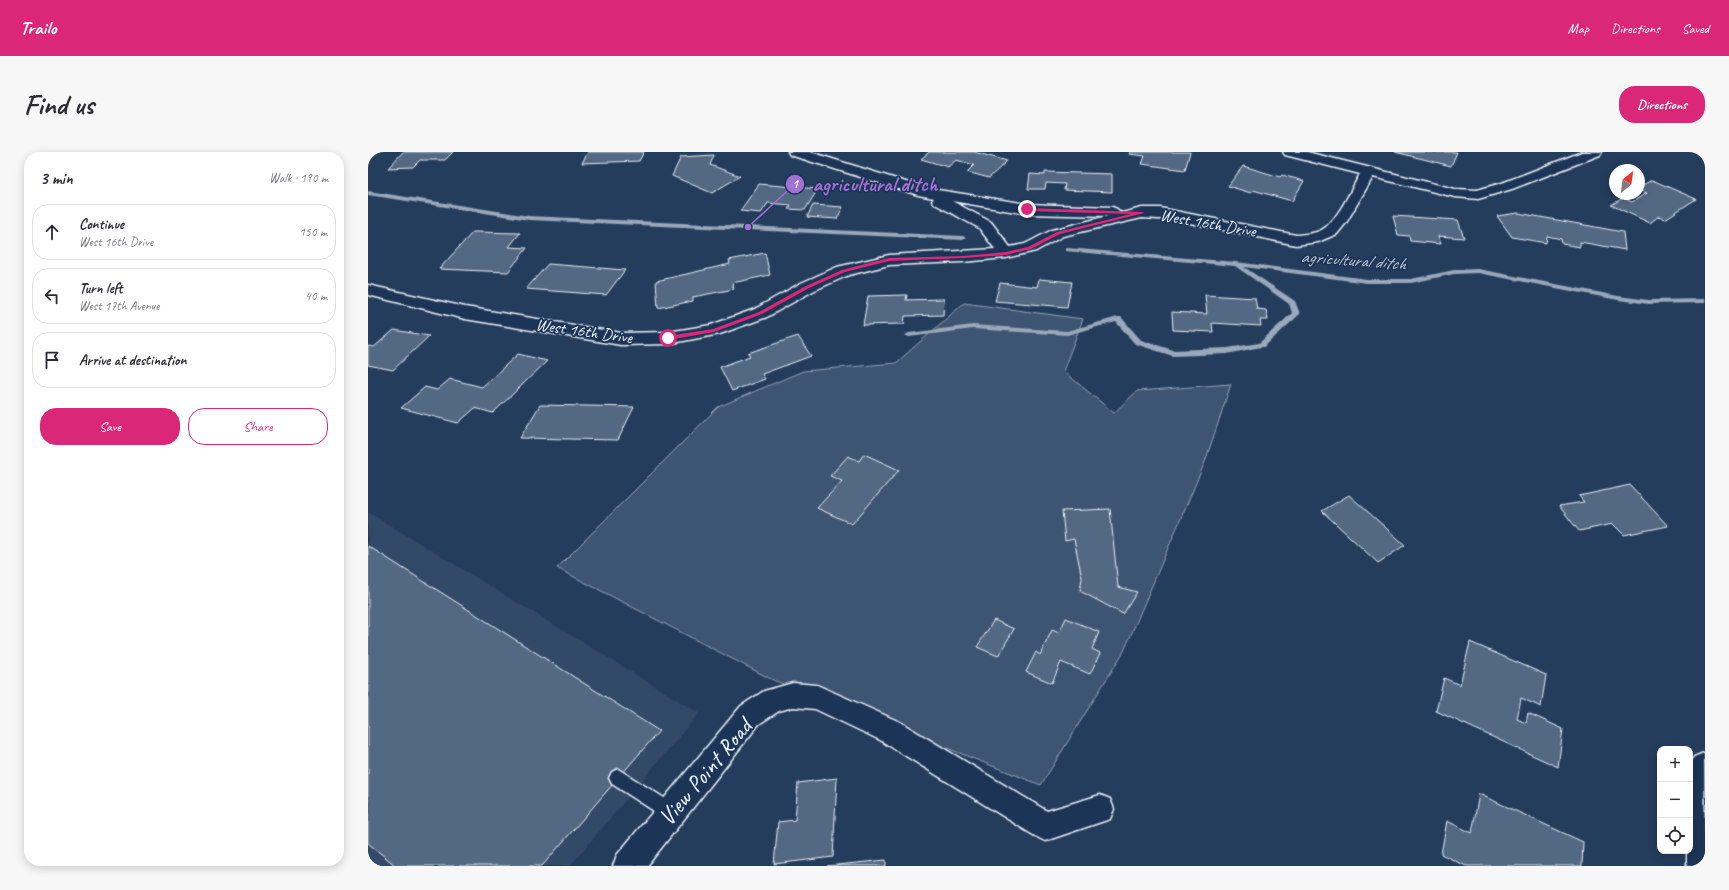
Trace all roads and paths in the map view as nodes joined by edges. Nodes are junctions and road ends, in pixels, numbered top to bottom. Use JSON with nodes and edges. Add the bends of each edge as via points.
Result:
{"nodes":[{"id":1,"x":795,"y":152,"type":"edge"},
{"id":2,"x":1290,"y":152,"type":"edge"},
{"id":3,"x":1595,"y":152,"type":"edge"},
{"id":4,"x":1368,"y":172,"type":"junction"},
{"id":5,"x":923,"y":192,"type":"junction"},
{"id":6,"x":1142,"y":213,"type":"junction"},
{"id":7,"x":1006,"y":253,"type":"junction"},
{"id":8,"x":368,"y":290,"type":"edge"},
{"id":9,"x":1704,"y":767,"type":"dead end"},
{"id":10,"x":618,"y":778,"type":"dead end"},
{"id":11,"x":1100,"y":808,"type":"dead end"},
{"id":12,"x":671,"y":812,"type":"junction"},
{"id":13,"x":628,"y":866,"type":"edge"},
{"id":14,"x":1702,"y":866,"type":"edge"}],
"edges":[{"from":1,"to":5,"type":"street"},
{"from":2,"to":4,"type":"street"},
{"from":3,"to":4,"type":"street","via":[[1478,195],[1455,193]]},
{"from":4,"to":6,"type":"street","name":"West 16th Drive","via":[[1341,220],[1331,231],[1318,237],[1296,240],[1175,215]]},
{"from":5,"to":6,"type":"street","via":[[1027,209]]},
{"from":5,"to":7,"type":"street","via":[[985,225]]},
{"from":6,"to":7,"type":"street","name":"West 16th Drive","via":[[1058,233],[1030,248]]},
{"from":7,"to":8,"type":"street","name":"West 16th Drive","via":[[889,260],[843,271],[807,287],[761,313],[714,330],[668,338],[621,339],[465,313]]},
{"from":9,"to":14,"type":"street"},
{"from":10,"to":12,"type":"lane"},
{"from":11,"to":12,"type":"street","name":"View Point Road","via":[[1046,826],[890,731],[817,697],[793,695],[773,700],[750,715]]},
{"from":12,"to":13,"type":"street","name":"View Point Road"}]}
